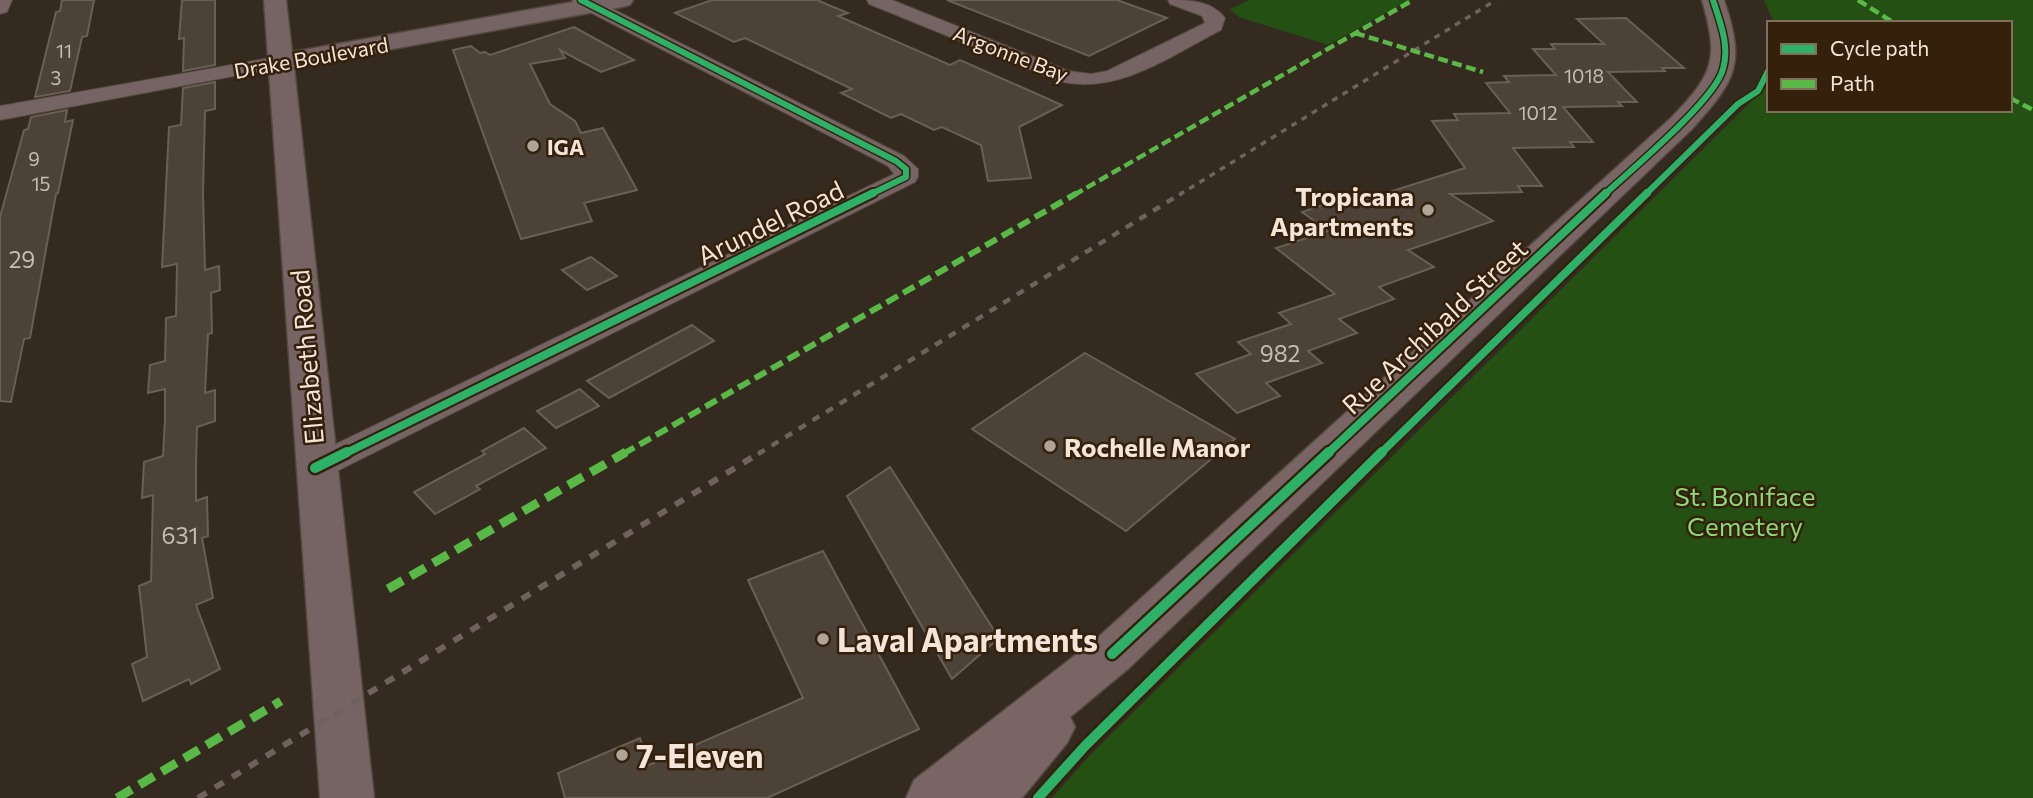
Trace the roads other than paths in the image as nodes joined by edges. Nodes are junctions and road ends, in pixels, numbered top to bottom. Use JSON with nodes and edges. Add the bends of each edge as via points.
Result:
{"nodes":[{"id":1,"x":3,"y":0,"type":"edge"},
{"id":2,"x":275,"y":0,"type":"edge"},
{"id":3,"x":622,"y":0,"type":"edge"},
{"id":4,"x":876,"y":0,"type":"edge"},
{"id":5,"x":1177,"y":0,"type":"edge"},
{"id":6,"x":1713,"y":0,"type":"edge"},
{"id":7,"x":587,"y":3,"type":"edge"},
{"id":8,"x":0,"y":8,"type":"edge"},
{"id":9,"x":281,"y":62,"type":"junction"},
{"id":10,"x":0,"y":113,"type":"edge"},
{"id":11,"x":315,"y":468,"type":"junction"},
{"id":12,"x":1112,"y":654,"type":"junction"},
{"id":13,"x":346,"y":798,"type":"edge"},
{"id":14,"x":933,"y":798,"type":"edge"},
{"id":15,"x":988,"y":798,"type":"edge"}],
"edges":[{"from":1,"to":8,"type":"street"},
{"from":2,"to":9,"type":"street","name":"Elizabeth Road"},
{"from":3,"to":7,"type":"street","name":"Drake Boulevard"},
{"from":4,"to":5,"type":"street","name":"Argonne Bay","via":[[1065,77],[1091,80],[1113,76],[1214,26],[1215,18],[1209,12]]},
{"from":6,"to":12,"type":"main road","name":"Rue Archibald Street","via":[[1723,30],[1721,77],[1682,124]]},
{"from":7,"to":9,"type":"street","name":"Drake Boulevard"},
{"from":7,"to":11,"type":"street","name":"Arundel Road","via":[[896,161],[906,169],[906,177]]},
{"from":9,"to":10,"type":"street","name":"Drake Boulevard"},
{"from":9,"to":11,"type":"street","name":"Elizabeth Road"},
{"from":11,"to":13,"type":"street","name":"Elizabeth Road"},
{"from":12,"to":14,"type":"main road","name":"Rue Archibald Street"},
{"from":12,"to":15,"type":"main road","name":"Rue Archibald Street"}]}
